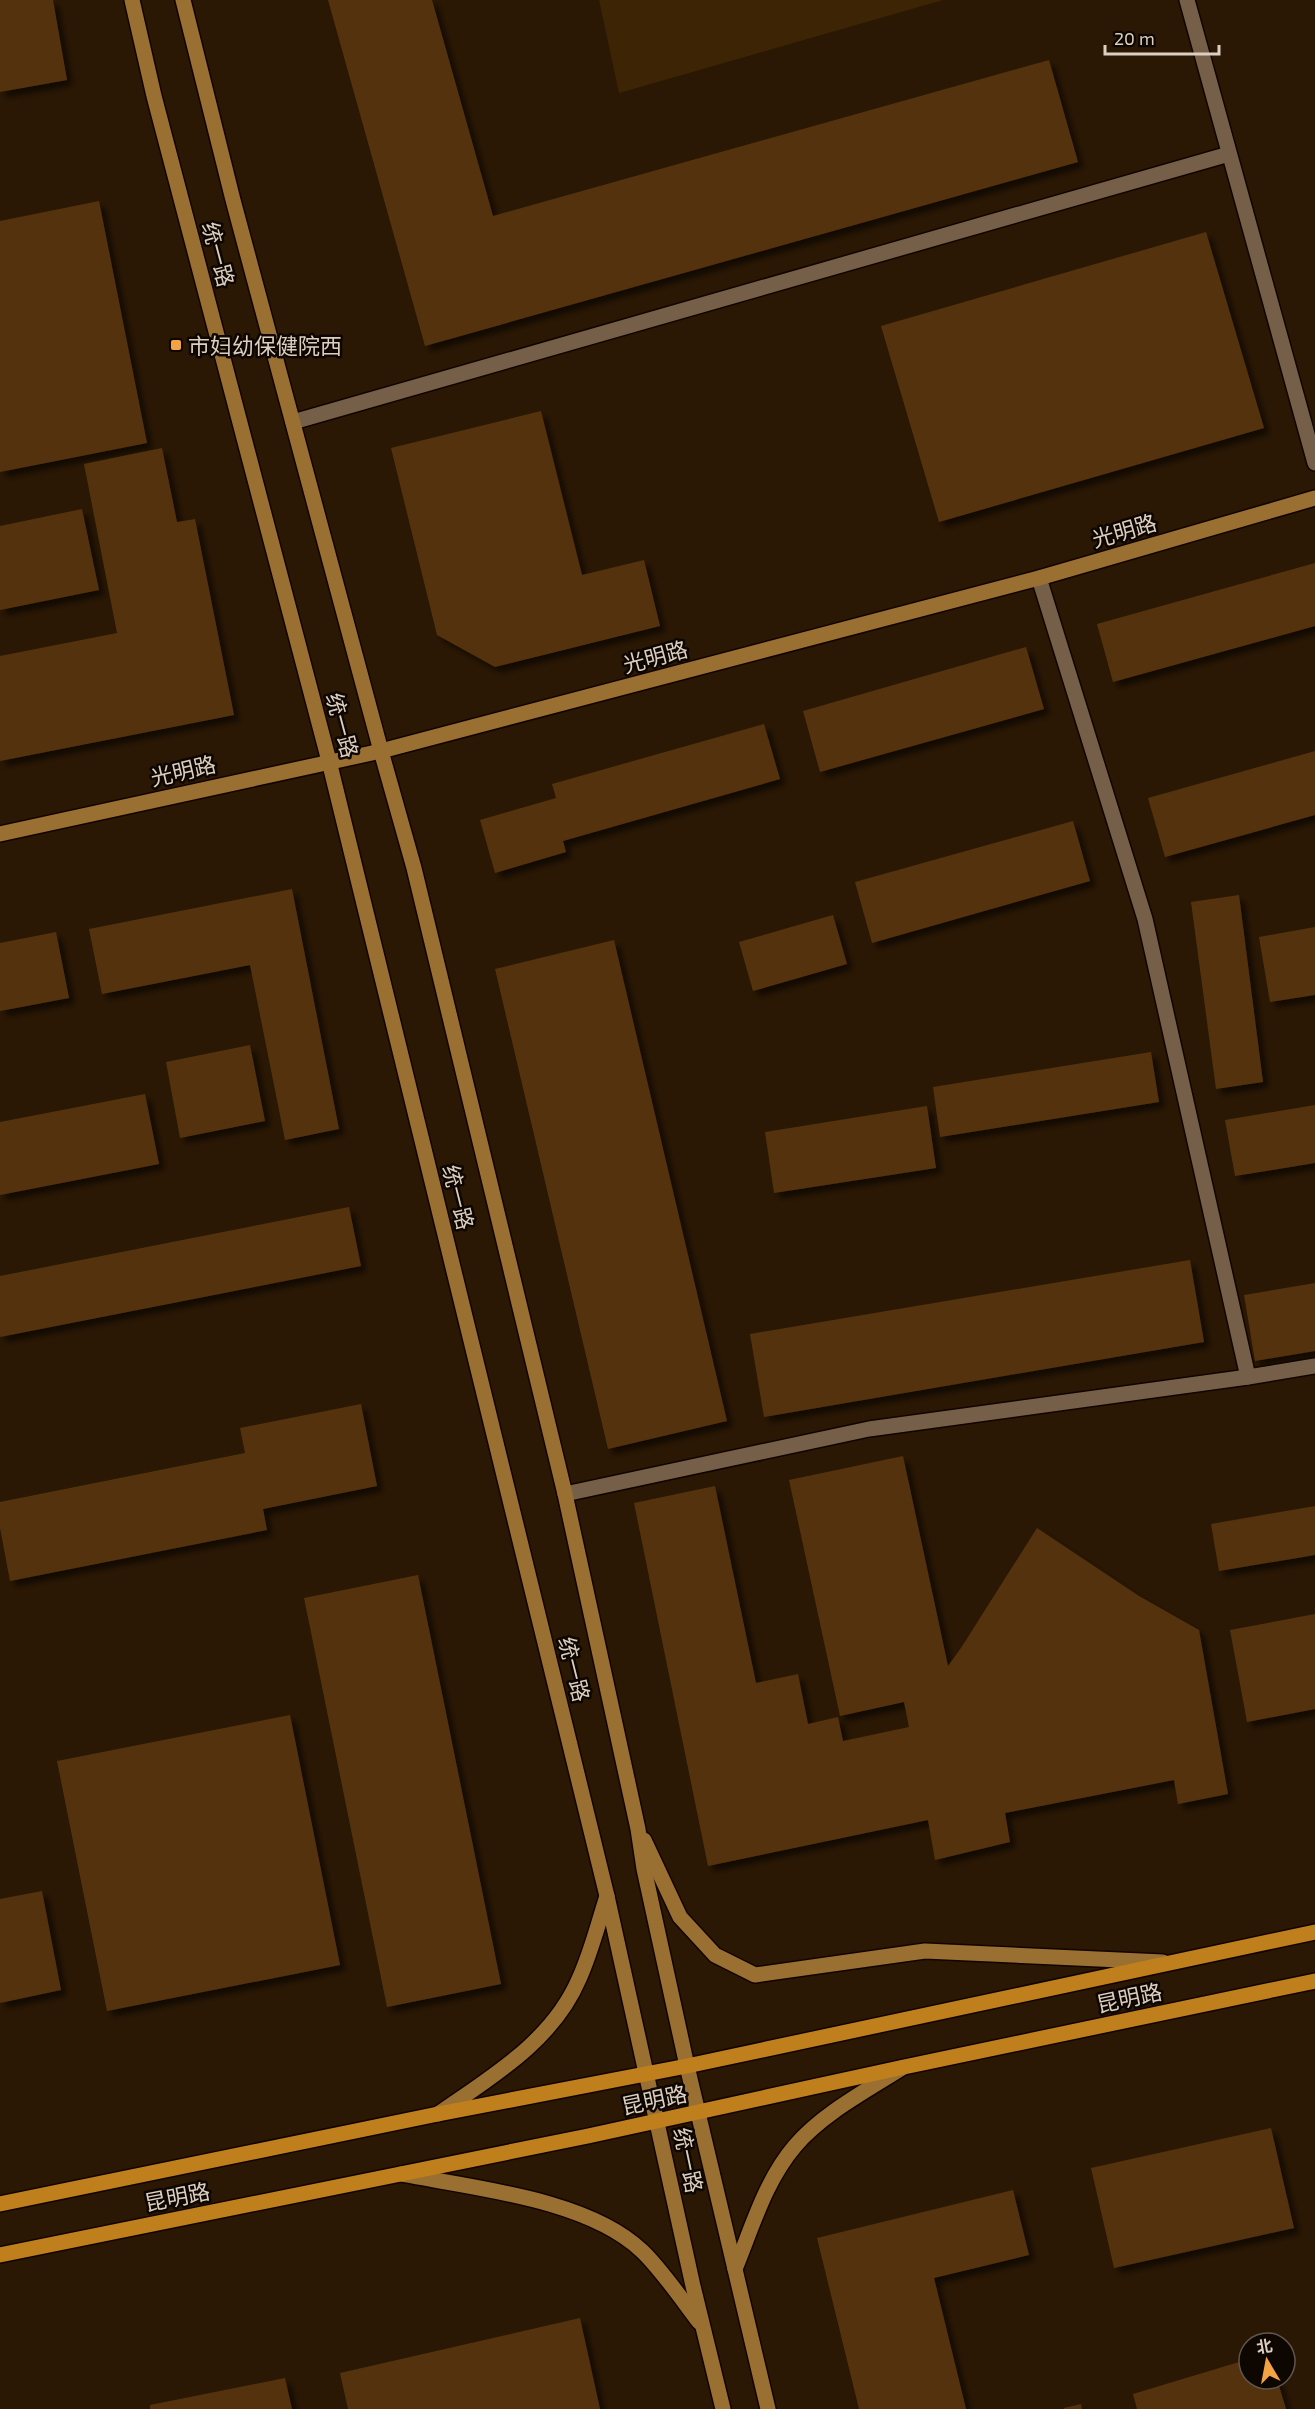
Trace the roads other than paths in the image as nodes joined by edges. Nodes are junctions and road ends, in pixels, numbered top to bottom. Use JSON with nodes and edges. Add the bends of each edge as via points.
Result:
{"nodes":[{"id":1,"x":132,"y":0,"type":"edge"},
{"id":2,"x":183,"y":0,"type":"edge"},
{"id":3,"x":1187,"y":0,"type":"edge"},
{"id":4,"x":1229,"y":154,"type":"junction"},
{"id":5,"x":293,"y":422,"type":"junction"},
{"id":6,"x":1315,"y":463,"type":"edge"},
{"id":7,"x":1315,"y":498,"type":"edge"},
{"id":8,"x":1039,"y":578,"type":"junction"},
{"id":9,"x":381,"y":751,"type":"junction"},
{"id":10,"x":329,"y":761,"type":"junction"},
{"id":11,"x":0,"y":834,"type":"edge"},
{"id":12,"x":1315,"y":1366,"type":"edge"},
{"id":13,"x":1248,"y":1377,"type":"junction"},
{"id":14,"x":565,"y":1494,"type":"junction"},
{"id":15,"x":639,"y":1829,"type":"junction"},
{"id":16,"x":607,"y":1896,"type":"junction"},
{"id":17,"x":1315,"y":1932,"type":"edge"},
{"id":18,"x":1169,"y":1962,"type":"junction"},
{"id":19,"x":1315,"y":1981,"type":"edge"},
{"id":20,"x":687,"y":2066,"type":"junction"},
{"id":21,"x":904,"y":2067,"type":"junction"},
{"id":22,"x":647,"y":2074,"type":"junction"},
{"id":23,"x":698,"y":2113,"type":"junction"},
{"id":24,"x":438,"y":2114,"type":"junction"},
{"id":25,"x":657,"y":2121,"type":"junction"},
{"id":26,"x":401,"y":2174,"type":"junction"},
{"id":27,"x":0,"y":2204,"type":"edge"},
{"id":28,"x":0,"y":2254,"type":"edge"},
{"id":29,"x":735,"y":2269,"type":"junction"},
{"id":30,"x":703,"y":2327,"type":"junction"},
{"id":31,"x":723,"y":2409,"type":"edge"},
{"id":32,"x":768,"y":2409,"type":"edge"}],
"edges":[{"from":1,"to":10,"type":"main road","name":"统一路"},
{"from":2,"to":5,"type":"main road","name":"统一路"},
{"from":3,"to":4,"type":"street"},
{"from":4,"to":5,"type":"street"},
{"from":4,"to":6,"type":"street"},
{"from":5,"to":9,"type":"main road","name":"统一路"},
{"from":7,"to":8,"type":"main road","name":"光明路"},
{"from":8,"to":9,"type":"main road","name":"光明路"},
{"from":8,"to":13,"type":"street","via":[[1145,919]]},
{"from":9,"to":10,"type":"main road","name":"光明路"},
{"from":9,"to":14,"type":"main road","name":"统一路","via":[[414,868]]},
{"from":10,"to":11,"type":"main road","name":"光明路"},
{"from":10,"to":16,"type":"main road","name":"统一路"},
{"from":12,"to":13,"type":"street"},
{"from":13,"to":14,"type":"street","via":[[869,1429]]},
{"from":14,"to":15,"type":"main road","name":"统一路"},
{"from":15,"to":18,"type":"main road","via":[[680,1917],[715,1955],[755,1975],[925,1951]]},
{"from":15,"to":20,"type":"main road","name":"统一路","via":[[644,1869]]},
{"from":16,"to":22,"type":"main road","name":"统一路"},
{"from":16,"to":24,"type":"main road","via":[[579,1980],[556,2020],[512,2064]]},
{"from":17,"to":18,"type":"main road","name":"昆明路"},
{"from":18,"to":20,"type":"main road","name":"昆明路"},
{"from":19,"to":21,"type":"main road","name":"昆明路"},
{"from":20,"to":22,"type":"main road","name":"昆明路"},
{"from":20,"to":23,"type":"main road","name":"统一路"},
{"from":21,"to":23,"type":"main road","name":"昆明路"},
{"from":21,"to":29,"type":"main road","via":[[836,2111],[795,2145],[778,2170]]},
{"from":22,"to":24,"type":"main road","name":"昆明路"},
{"from":22,"to":25,"type":"main road","name":"统一路"},
{"from":23,"to":25,"type":"main road","name":"昆明路"},
{"from":23,"to":29,"type":"main road","name":"统一路"},
{"from":24,"to":27,"type":"main road","name":"昆明路"},
{"from":25,"to":26,"type":"main road","name":"昆明路"},
{"from":25,"to":30,"type":"main road","name":"统一路"},
{"from":26,"to":28,"type":"main road","name":"昆明路"},
{"from":26,"to":30,"type":"main road","via":[[557,2206],[603,2223],[642,2251]]},
{"from":29,"to":32,"type":"main road","name":"统一路"},
{"from":30,"to":31,"type":"main road","name":"统一路"}]}
